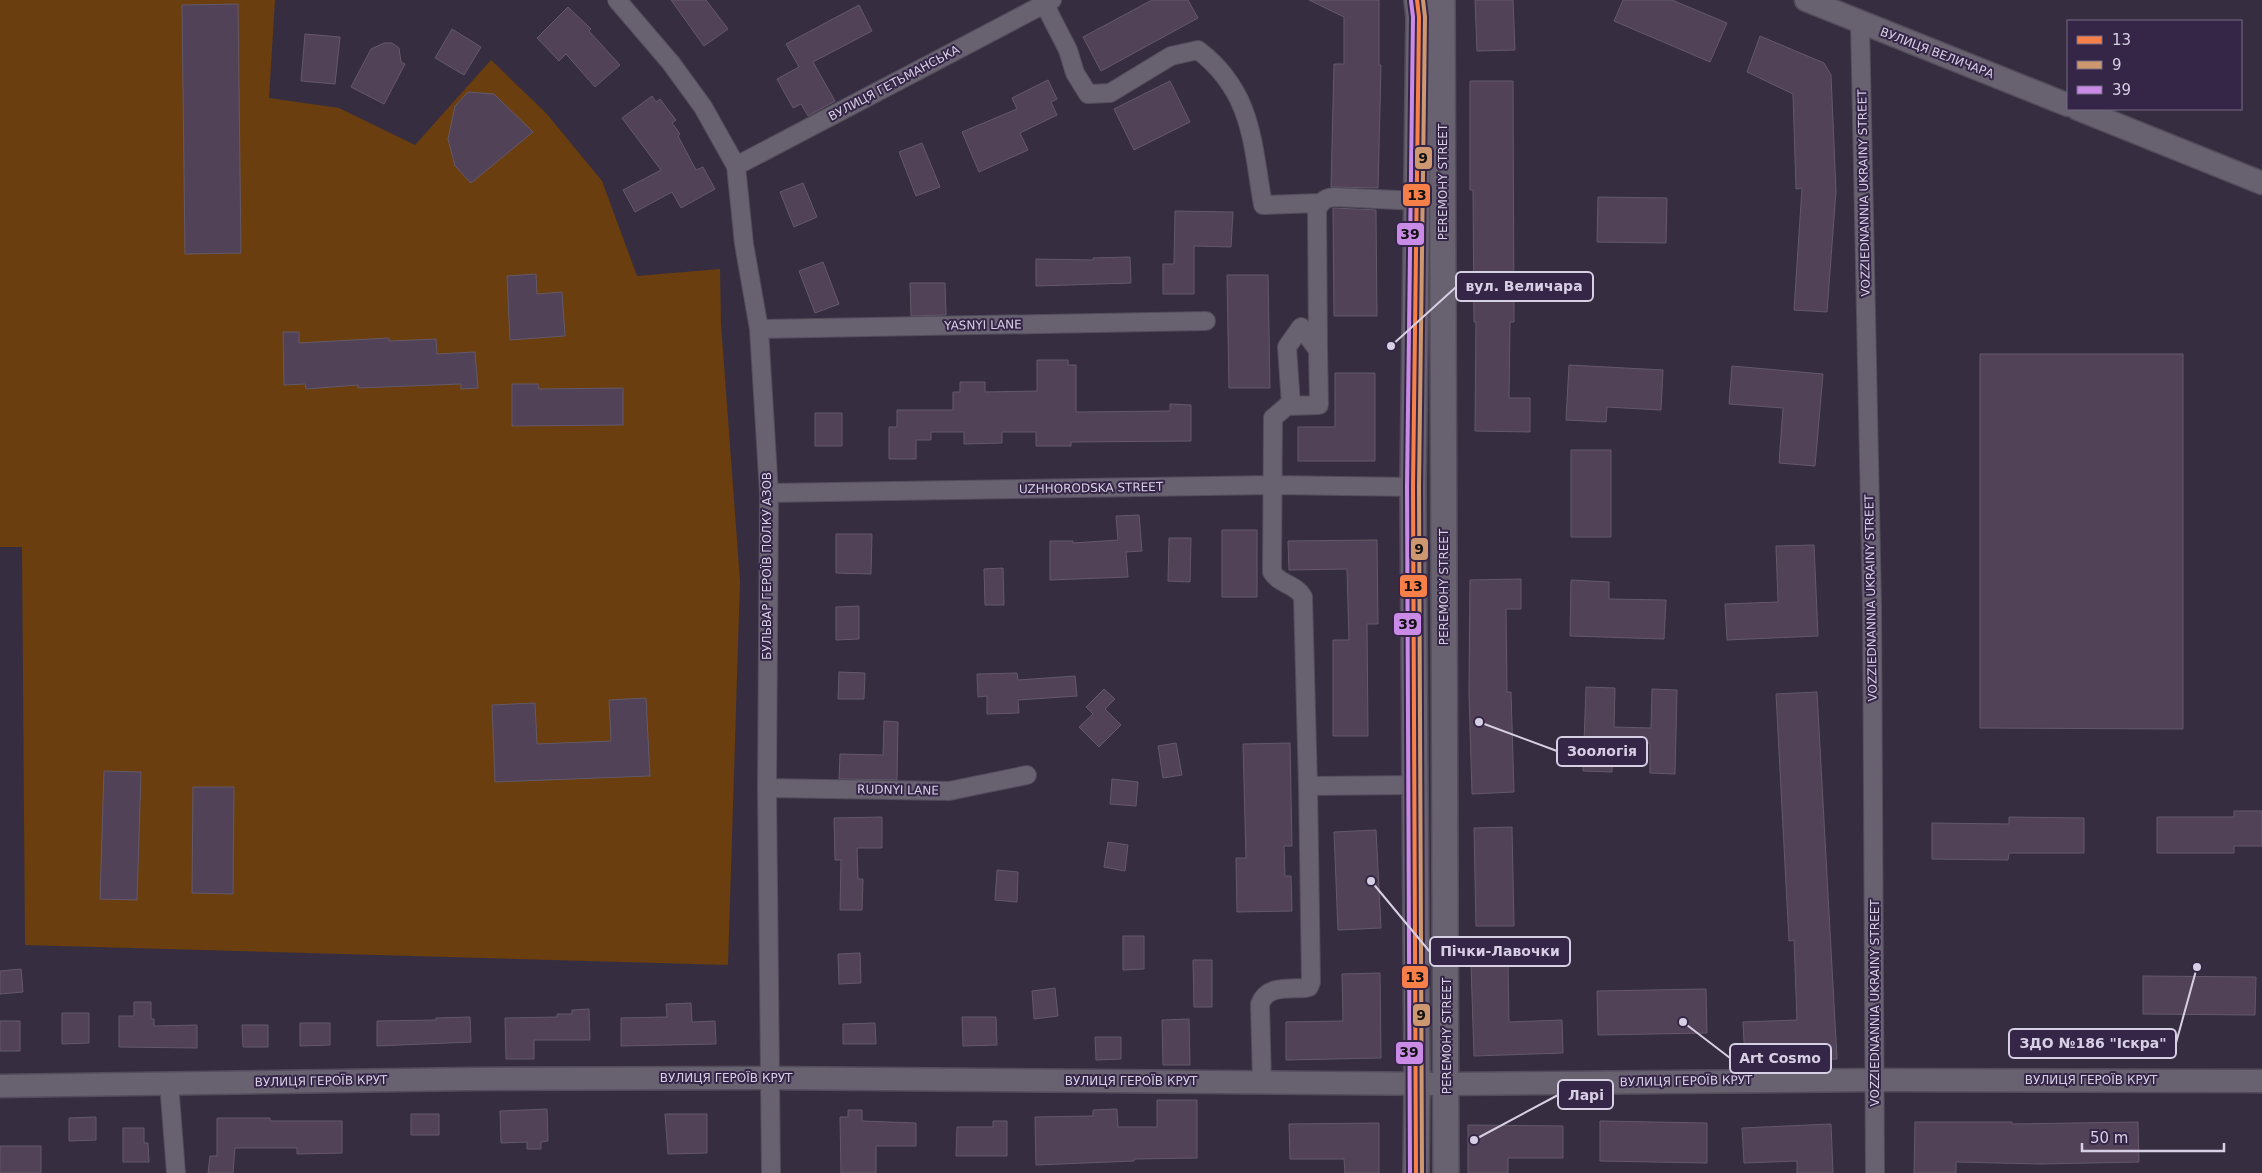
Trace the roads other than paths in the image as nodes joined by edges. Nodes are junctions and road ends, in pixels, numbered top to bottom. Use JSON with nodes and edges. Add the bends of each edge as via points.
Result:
{"nodes":[{"id":1,"x":617,"y":0,"type":"edge"},
{"id":2,"x":1417,"y":0,"type":"edge"},
{"id":3,"x":1442,"y":0,"type":"edge"},
{"id":4,"x":1806,"y":0,"type":"edge"},
{"id":5,"x":1049,"y":2,"type":"edge"},
{"id":6,"x":1860,"y":23,"type":"junction"},
{"id":7,"x":2067,"y":105,"type":"edge"},
{"id":8,"x":2080,"y":110,"type":"edge"},
{"id":9,"x":736,"y":166,"type":"junction"},
{"id":10,"x":2262,"y":183,"type":"edge"},
{"id":11,"x":1418,"y":201,"type":"junction"},
{"id":12,"x":1321,"y":203,"type":"junction"},
{"id":13,"x":1206,"y":321,"type":"dead end"},
{"id":14,"x":759,"y":328,"type":"junction"},
{"id":15,"x":1318,"y":350,"type":"junction"},
{"id":16,"x":1292,"y":405,"type":"junction"},
{"id":17,"x":1272,"y":485,"type":"junction"},
{"id":18,"x":1413,"y":487,"type":"junction"},
{"id":19,"x":769,"y":493,"type":"junction"},
{"id":20,"x":1027,"y":775,"type":"dead end"},
{"id":21,"x":1416,"y":784,"type":"junction"},
{"id":22,"x":1308,"y":786,"type":"junction"},
{"id":23,"x":767,"y":788,"type":"junction"},
{"id":24,"x":770,"y":1078,"type":"junction"},
{"id":25,"x":1876,"y":1080,"type":"junction"},
{"id":26,"x":2262,"y":1081,"type":"edge"},
{"id":27,"x":1262,"y":1082,"type":"junction"},
{"id":28,"x":169,"y":1083,"type":"junction"},
{"id":29,"x":1417,"y":1084,"type":"junction"},
{"id":30,"x":1447,"y":1084,"type":"junction"},
{"id":31,"x":0,"y":1086,"type":"edge"},
{"id":32,"x":176,"y":1173,"type":"edge"},
{"id":33,"x":771,"y":1173,"type":"edge"},
{"id":34,"x":1416,"y":1173,"type":"edge"},
{"id":35,"x":1446,"y":1173,"type":"edge"},
{"id":36,"x":1875,"y":1173,"type":"edge"}],
"edges":[{"from":1,"to":9,"type":"street","name":"БУЛЬВАР ГЕРОЇВ ПОЛКУ АЗОВ","via":[[671,62],[704,107]]},
{"from":2,"to":11,"type":"main road","name":"PEREMOHY STREET"},
{"from":3,"to":30,"type":"main road","name":"PEREMOHY STREET"},
{"from":4,"to":6,"type":"street","name":"ВУЛИЦЯ ВЕЛИЧАРА"},
{"from":5,"to":9,"type":"street","name":"ВУЛИЦЯ ГЕТЬМАНСЬКА"},
{"from":5,"to":12,"type":"street","via":[[1049,13],[1068,50],[1075,73],[1088,94],[1110,93],[1171,56],[1198,50],[1230,81],[1250,124],[1263,205]]},
{"from":6,"to":7,"type":"street","name":"ВУЛИЦЯ ВЕЛИЧАРА"},
{"from":6,"to":25,"type":"street","name":"VOZZIEDNANNIA UKRAINY STREET","via":[[1872,588]]},
{"from":8,"to":10,"type":"street"},
{"from":9,"to":14,"type":"street","name":"БУЛЬВАР ГЕРОЇВ ПОЛКУ АЗОВ","via":[[744,244]]},
{"from":11,"to":12,"type":"street","via":[[1334,197]]},
{"from":11,"to":18,"type":"main road","name":"PEREMOHY STREET"},
{"from":12,"to":15,"type":"street","via":[[1318,209]]},
{"from":13,"to":14,"type":"street","name":"YASNYI LANE"},
{"from":14,"to":19,"type":"street","name":"БУЛЬВАР ГЕРОЇВ ПОЛКУ АЗОВ"},
{"from":15,"to":16,"type":"street","via":[[1319,405]]},
{"from":15,"to":16,"type":"street","via":[[1301,327],[1287,347]]},
{"from":16,"to":17,"type":"street","via":[[1273,418]]},
{"from":17,"to":18,"type":"street","name":"UZHHORODSKA STREET"},
{"from":17,"to":19,"type":"street","name":"UZHHORODSKA STREET"},
{"from":17,"to":22,"type":"street","via":[[1272,572],[1277,579],[1299,590],[1303,597]]},
{"from":18,"to":21,"type":"main road","name":"PEREMOHY STREET"},
{"from":19,"to":23,"type":"street","name":"БУЛЬВАР ГЕРОЇВ ПОЛКУ АЗОВ"},
{"from":20,"to":23,"type":"street","name":"RUDNYI LANE","via":[[949,791]]},
{"from":21,"to":22,"type":"street"},
{"from":21,"to":29,"type":"main road","name":"PEREMOHY STREET"},
{"from":22,"to":27,"type":"street","via":[[1311,982],[1305,988],[1269,991],[1263,996],[1260,1004]]},
{"from":23,"to":24,"type":"street","name":"БУЛЬВАР ГЕРОЇВ ПОЛКУ АЗОВ"},
{"from":24,"to":27,"type":"street","name":"ВУЛИЦЯ ГЕРОЇВ КРУТ"},
{"from":24,"to":28,"type":"street","name":"ВУЛИЦЯ ГЕРОЇВ КРУТ"},
{"from":24,"to":33,"type":"street","name":"БУЛЬВАР ГЕРОЇВ ПОЛКУ АЗОВ"},
{"from":25,"to":26,"type":"street","name":"ВУЛИЦЯ ГЕРОЇВ КРУТ"},
{"from":25,"to":30,"type":"street","name":"ВУЛИЦЯ ГЕРОЇВ КРУТ"},
{"from":25,"to":36,"type":"street","name":"VOZZIEDNANNIA UKRAINY STREET"},
{"from":27,"to":29,"type":"street","name":"ВУЛИЦЯ ГЕРОЇВ КРУТ"},
{"from":28,"to":31,"type":"street","name":"ВУЛИЦЯ ГЕРОЇВ КРУТ"},
{"from":28,"to":32,"type":"street"},
{"from":29,"to":30,"type":"street","name":"ВУЛИЦЯ ГЕРОЇВ КРУТ"},
{"from":29,"to":34,"type":"main road","name":"PEREMOHY STREET"},
{"from":30,"to":35,"type":"main road","name":"PEREMOHY STREET"}]}
